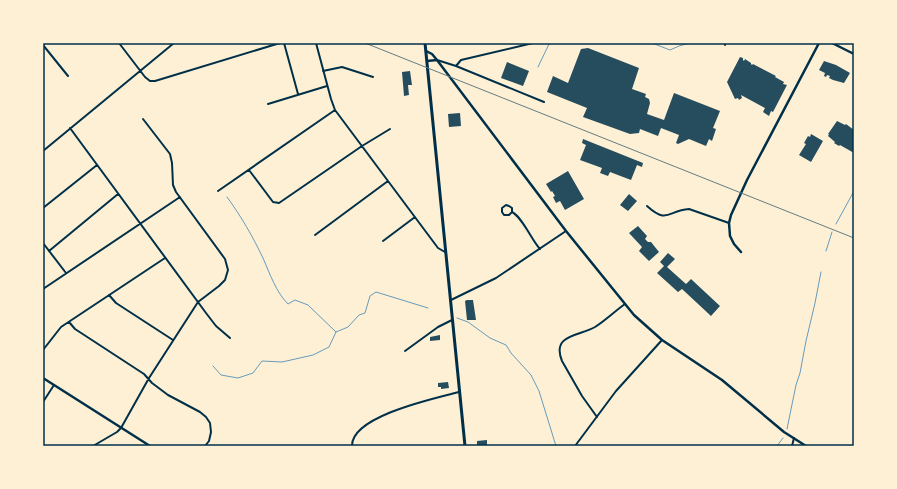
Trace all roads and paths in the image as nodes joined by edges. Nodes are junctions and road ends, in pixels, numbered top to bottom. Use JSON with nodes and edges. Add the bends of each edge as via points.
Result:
{"nodes":[{"id":1,"x":119,"y":43,"type":"edge"},
{"id":2,"x":174,"y":43,"type":"edge"},
{"id":3,"x":280,"y":43,"type":"edge"},
{"id":4,"x":284,"y":43,"type":"edge"},
{"id":5,"x":316,"y":43,"type":"edge"},
{"id":6,"x":425,"y":43,"type":"edge"},
{"id":7,"x":533,"y":43,"type":"edge"},
{"id":8,"x":819,"y":43,"type":"edge"},
{"id":9,"x":832,"y":43,"type":"edge"},
{"id":10,"x":271,"y":44,"type":"edge"},
{"id":11,"x":43,"y":45,"type":"edge"},
{"id":12,"x":426,"y":51,"type":"junction"},
{"id":13,"x":854,"y":54,"type":"edge"},
{"id":14,"x":437,"y":60,"type":"junction"},
{"id":15,"x":427,"y":61,"type":"junction"},
{"id":16,"x":456,"y":66,"type":"junction"},
{"id":17,"x":140,"y":71,"type":"junction"},
{"id":18,"x":323,"y":71,"type":"junction"},
{"id":19,"x":68,"y":76,"type":"dead end"},
{"id":20,"x":373,"y":77,"type":"dead end"},
{"id":21,"x":327,"y":86,"type":"junction"},
{"id":22,"x":298,"y":94,"type":"junction"},
{"id":23,"x":544,"y":102,"type":"dead end"},
{"id":24,"x":268,"y":104,"type":"dead end"},
{"id":25,"x":335,"y":110,"type":"junction"},
{"id":26,"x":142,"y":119,"type":"dead end"},
{"id":27,"x":70,"y":128,"type":"junction"},
{"id":28,"x":390,"y":129,"type":"dead end"},
{"id":29,"x":362,"y":146,"type":"junction"},
{"id":30,"x":43,"y":151,"type":"edge"},
{"id":31,"x":97,"y":165,"type":"junction"},
{"id":32,"x":249,"y":170,"type":"junction"},
{"id":33,"x":388,"y":181,"type":"junction"},
{"id":34,"x":218,"y":191,"type":"dead end"},
{"id":35,"x":118,"y":194,"type":"junction"},
{"id":36,"x":180,"y":197,"type":"junction"},
{"id":37,"x":647,"y":206,"type":"dead end"},
{"id":38,"x":43,"y":208,"type":"edge"},
{"id":39,"x":512,"y":212,"type":"junction"},
{"id":40,"x":414,"y":217,"type":"junction"},
{"id":41,"x":140,"y":223,"type":"junction"},
{"id":42,"x":729,"y":223,"type":"junction"},
{"id":43,"x":566,"y":231,"type":"junction"},
{"id":44,"x":315,"y":235,"type":"dead end"},
{"id":45,"x":383,"y":241,"type":"dead end"},
{"id":46,"x":43,"y":243,"type":"edge"},
{"id":47,"x":540,"y":249,"type":"junction"},
{"id":48,"x":49,"y":251,"type":"junction"},
{"id":49,"x":445,"y":252,"type":"junction"},
{"id":50,"x":741,"y":252,"type":"dead end"},
{"id":51,"x":165,"y":258,"type":"junction"},
{"id":52,"x":66,"y":273,"type":"junction"},
{"id":53,"x":43,"y":289,"type":"edge"},
{"id":54,"x":109,"y":295,"type":"junction"},
{"id":55,"x":450,"y":300,"type":"junction"},
{"id":56,"x":198,"y":302,"type":"junction"},
{"id":57,"x":625,"y":304,"type":"junction"},
{"id":58,"x":452,"y":320,"type":"junction"},
{"id":59,"x":69,"y":322,"type":"junction"},
{"id":60,"x":230,"y":338,"type":"dead end"},
{"id":61,"x":174,"y":340,"type":"junction"},
{"id":62,"x":662,"y":340,"type":"junction"},
{"id":63,"x":43,"y":350,"type":"edge"},
{"id":64,"x":405,"y":351,"type":"dead end"},
{"id":65,"x":43,"y":378,"type":"edge"},
{"id":66,"x":149,"y":378,"type":"junction"},
{"id":67,"x":54,"y":385,"type":"junction"},
{"id":68,"x":459,"y":392,"type":"junction"},
{"id":69,"x":43,"y":402,"type":"edge"},
{"id":70,"x":596,"y":417,"type":"junction"},
{"id":71,"x":121,"y":428,"type":"junction"},
{"id":72,"x":794,"y":438,"type":"junction"},
{"id":73,"x":93,"y":446,"type":"edge"},
{"id":74,"x":150,"y":446,"type":"edge"},
{"id":75,"x":205,"y":446,"type":"edge"},
{"id":76,"x":352,"y":446,"type":"edge"},
{"id":77,"x":465,"y":446,"type":"edge"},
{"id":78,"x":575,"y":446,"type":"edge"},
{"id":79,"x":792,"y":446,"type":"edge"},
{"id":80,"x":806,"y":446,"type":"edge"}],
"edges":[{"from":1,"to":17,"type":"street"},
{"from":2,"to":17,"type":"street"},
{"from":3,"to":10,"type":"street"},
{"from":4,"to":22,"type":"street"},
{"from":5,"to":18,"type":"street"},
{"from":6,"to":12,"type":"main road"},
{"from":7,"to":16,"type":"street","via":[[461,60]]},
{"from":8,"to":42,"type":"street","via":[[747,180]]},
{"from":9,"to":13,"type":"street"},
{"from":10,"to":17,"type":"street","via":[[157,81],[148,80]]},
{"from":11,"to":19,"type":"street"},
{"from":12,"to":14,"type":"street"},
{"from":12,"to":15,"type":"main road"},
{"from":14,"to":15,"type":"street"},
{"from":14,"to":16,"type":"street"},
{"from":14,"to":43,"type":"street"},
{"from":15,"to":49,"type":"main road"},
{"from":16,"to":23,"type":"street"},
{"from":17,"to":27,"type":"street"},
{"from":18,"to":20,"type":"street","via":[[342,68]]},
{"from":18,"to":21,"type":"street"},
{"from":21,"to":22,"type":"street"},
{"from":21,"to":25,"type":"street"},
{"from":22,"to":24,"type":"street"},
{"from":25,"to":29,"type":"street"},
{"from":25,"to":32,"type":"street"},
{"from":26,"to":36,"type":"street","via":[[170,154],[173,185]]},
{"from":27,"to":30,"type":"street"},
{"from":27,"to":31,"type":"street"},
{"from":28,"to":29,"type":"street"},
{"from":29,"to":32,"type":"street","via":[[276,204]]},
{"from":29,"to":33,"type":"street"},
{"from":31,"to":35,"type":"street"},
{"from":31,"to":38,"type":"street"},
{"from":32,"to":34,"type":"street"},
{"from":33,"to":40,"type":"street"},
{"from":33,"to":44,"type":"street"},
{"from":35,"to":41,"type":"street"},
{"from":35,"to":48,"type":"street"},
{"from":36,"to":41,"type":"street"},
{"from":36,"to":56,"type":"street","via":[[224,257],[228,267],[223,282]]},
{"from":37,"to":42,"type":"street","via":[[661,215],[689,209]]},
{"from":39,"to":39,"type":"street","via":[[508,205],[502,209],[505,215]]},
{"from":39,"to":47,"type":"street","via":[[520,219]]},
{"from":40,"to":45,"type":"street"},
{"from":40,"to":49,"type":"street","via":[[438,248]]},
{"from":41,"to":51,"type":"street"},
{"from":41,"to":52,"type":"street"},
{"from":42,"to":50,"type":"street","via":[[732,239]]},
{"from":43,"to":47,"type":"street"},
{"from":43,"to":57,"type":"street"},
{"from":46,"to":48,"type":"street"},
{"from":47,"to":55,"type":"street","via":[[496,278]]},
{"from":48,"to":52,"type":"street"},
{"from":49,"to":55,"type":"main road"},
{"from":51,"to":54,"type":"street"},
{"from":51,"to":56,"type":"street"},
{"from":52,"to":53,"type":"street"},
{"from":54,"to":59,"type":"street"},
{"from":54,"to":61,"type":"street","via":[[116,303]]},
{"from":55,"to":58,"type":"main road"},
{"from":56,"to":60,"type":"street","via":[[216,326]]},
{"from":56,"to":61,"type":"street"},
{"from":57,"to":62,"type":"street"},
{"from":57,"to":70,"type":"street","via":[[595,327],[567,338],[561,348],[562,362]]},
{"from":58,"to":64,"type":"street"},
{"from":58,"to":68,"type":"main road"},
{"from":59,"to":63,"type":"street","via":[[56,332]]},
{"from":59,"to":66,"type":"street","via":[[74,328]]},
{"from":61,"to":66,"type":"street"},
{"from":62,"to":70,"type":"street"},
{"from":62,"to":72,"type":"street","via":[[722,380]]},
{"from":65,"to":67,"type":"street"},
{"from":66,"to":71,"type":"street"},
{"from":66,"to":75,"type":"street","via":[[168,395],[205,416],[210,423],[211,432]]},
{"from":67,"to":69,"type":"street"},
{"from":67,"to":71,"type":"street"},
{"from":68,"to":76,"type":"street","via":[[405,407],[367,424],[357,432],[352,440]]},
{"from":68,"to":77,"type":"main road"},
{"from":70,"to":78,"type":"street"},
{"from":71,"to":73,"type":"street"},
{"from":71,"to":74,"type":"street"},
{"from":72,"to":79,"type":"street"},
{"from":72,"to":80,"type":"street"}]}
